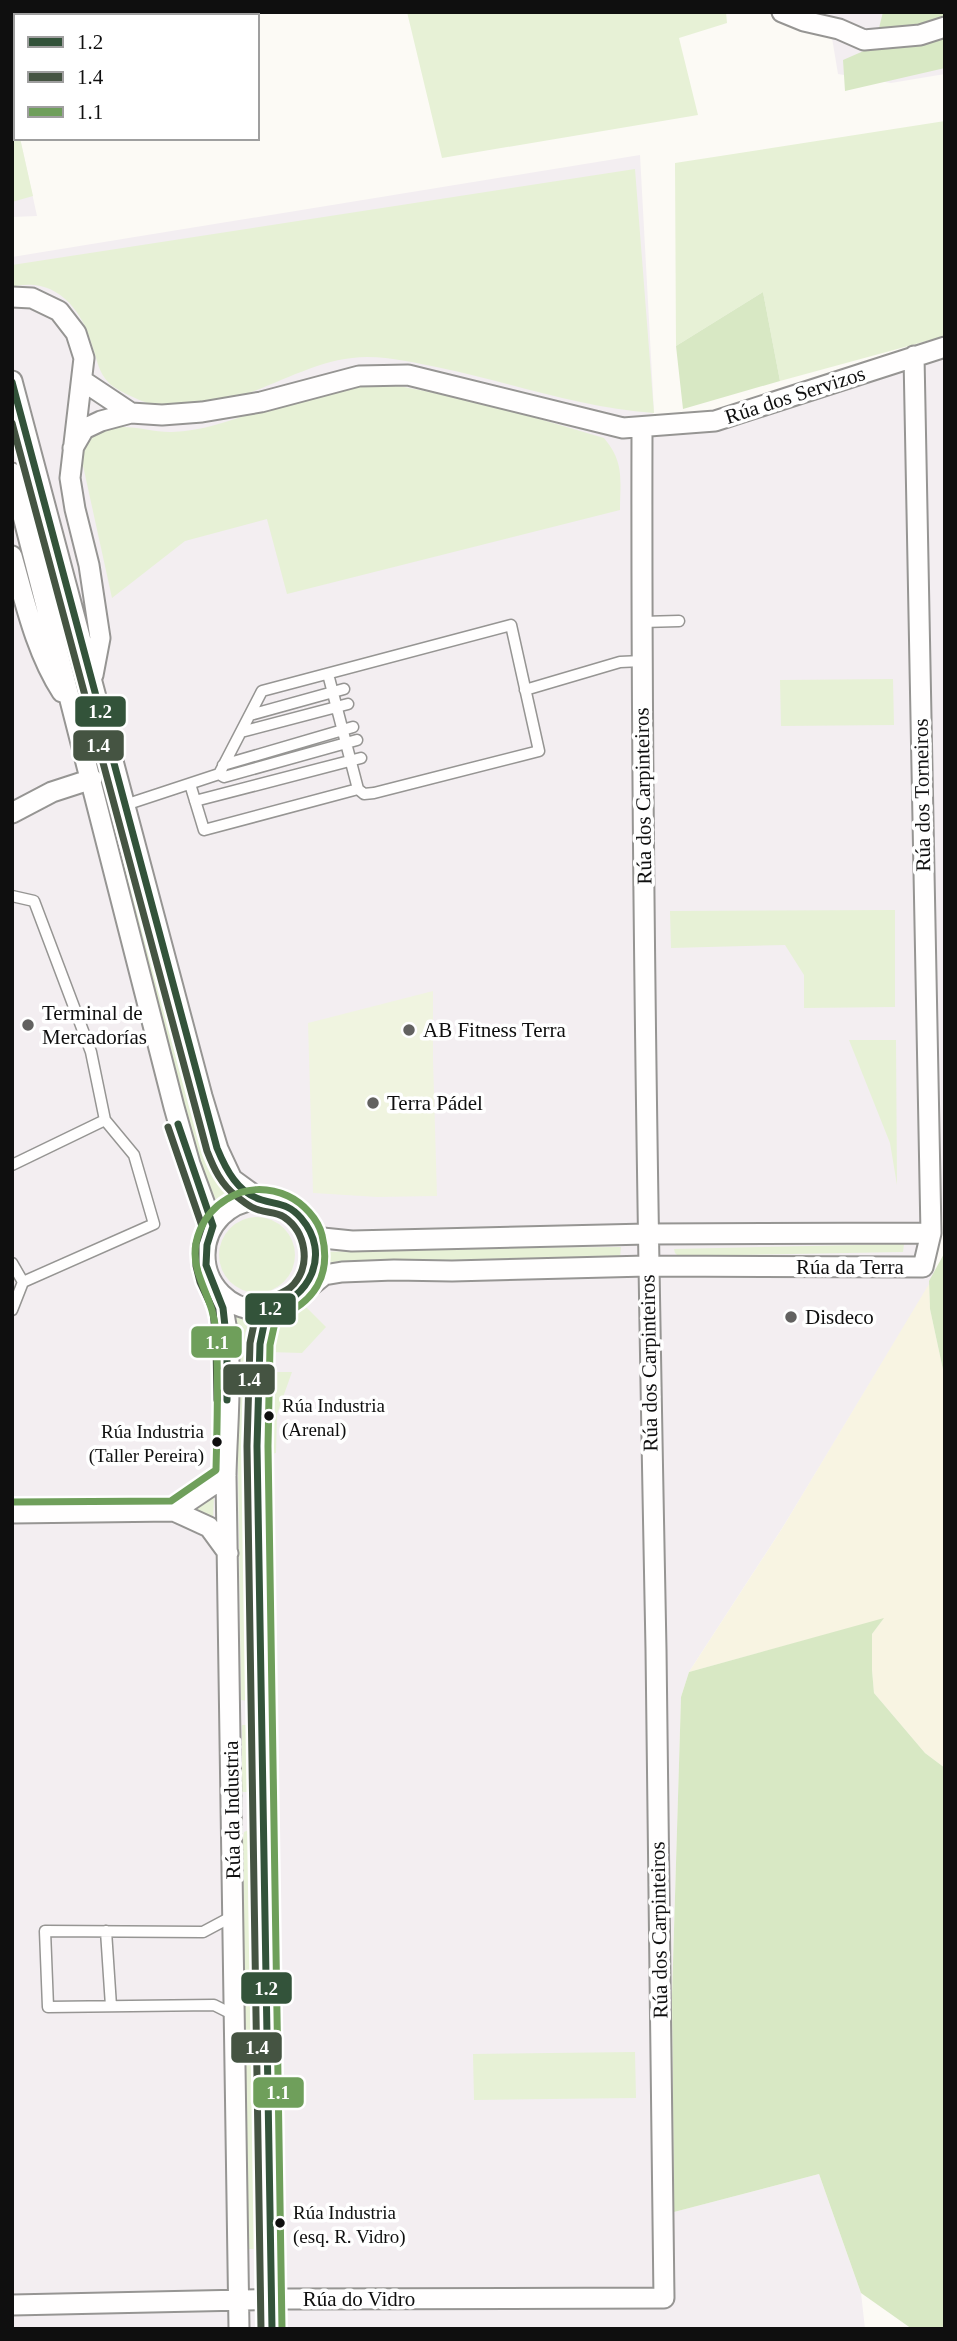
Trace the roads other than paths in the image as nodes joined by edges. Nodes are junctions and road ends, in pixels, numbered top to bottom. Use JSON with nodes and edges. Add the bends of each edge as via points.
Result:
{"nodes":[{"id":1,"x":782,"y":12,"type":"edge"},
{"id":2,"x":945,"y":27,"type":"edge"},
{"id":3,"x":12,"y":297,"type":"edge"},
{"id":4,"x":945,"y":347,"type":"edge"},
{"id":5,"x":914,"y":356,"type":"junction"},
{"id":6,"x":12,"y":381,"type":"edge"},
{"id":7,"x":83,"y":381,"type":"junction"},
{"id":8,"x":131,"y":413,"type":"junction"},
{"id":9,"x":642,"y":428,"type":"junction"},
{"id":10,"x":73,"y":448,"type":"junction"},
{"id":11,"x":12,"y":473,"type":"edge"},
{"id":12,"x":12,"y":556,"type":"edge"},
{"id":13,"x":679,"y":621,"type":"dead end"},
{"id":14,"x":642,"y":622,"type":"junction"},
{"id":15,"x":642,"y":661,"type":"junction"},
{"id":16,"x":328,"y":674,"type":"junction"},
{"id":17,"x":92,"y":679,"type":"junction"},
{"id":18,"x":344,"y":689,"type":"dead end"},
{"id":19,"x":525,"y":690,"type":"junction"},
{"id":20,"x":332,"y":692,"type":"junction"},
{"id":21,"x":348,"y":704,"type":"dead end"},
{"id":22,"x":336,"y":707,"type":"junction"},
{"id":23,"x":74,"y":710,"type":"junction"},
{"id":24,"x":250,"y":715,"type":"junction"},
{"id":25,"x":354,"y":727,"type":"dead end"},
{"id":26,"x":342,"y":730,"type":"junction"},
{"id":27,"x":241,"y":732,"type":"junction"},
{"id":28,"x":357,"y":740,"type":"dead end"},
{"id":29,"x":346,"y":744,"type":"junction"},
{"id":30,"x":361,"y":758,"type":"dead end"},
{"id":31,"x":350,"y":760,"type":"junction"},
{"id":32,"x":221,"y":770,"type":"junction"},
{"id":33,"x":92,"y":779,"type":"junction"},
{"id":34,"x":190,"y":784,"type":"junction"},
{"id":35,"x":358,"y":789,"type":"junction"},
{"id":36,"x":195,"y":801,"type":"junction"},
{"id":37,"x":125,"y":805,"type":"junction"},
{"id":38,"x":12,"y":813,"type":"edge"},
{"id":39,"x":12,"y":896,"type":"edge"},
{"id":40,"x":105,"y":1120,"type":"junction"},
{"id":41,"x":12,"y":1164,"type":"edge"},
{"id":42,"x":261,"y":1199,"type":"junction"},
{"id":43,"x":213,"y":1226,"type":"junction"},
{"id":44,"x":931,"y":1233,"type":"junction"},
{"id":45,"x":648,"y":1234,"type":"junction"},
{"id":46,"x":313,"y":1237,"type":"junction"},
{"id":47,"x":12,"y":1263,"type":"edge"},
{"id":48,"x":647,"y":1266,"type":"junction"},
{"id":49,"x":23,"y":1282,"type":"junction"},
{"id":50,"x":219,"y":1292,"type":"junction"},
{"id":51,"x":298,"y":1296,"type":"junction"},
{"id":52,"x":12,"y":1310,"type":"edge"},
{"id":53,"x":267,"y":1310,"type":"junction"},
{"id":54,"x":226,"y":1476,"type":"junction"},
{"id":55,"x":174,"y":1511,"type":"junction"},
{"id":56,"x":12,"y":1513,"type":"edge"},
{"id":57,"x":228,"y":1553,"type":"junction"},
{"id":58,"x":230,"y":1714,"type":"junction"},
{"id":59,"x":262,"y":1714,"type":"junction"},
{"id":60,"x":232,"y":1815,"type":"junction"},
{"id":61,"x":264,"y":1816,"type":"junction"},
{"id":62,"x":233,"y":1916,"type":"junction"},
{"id":63,"x":106,"y":1931,"type":"junction"},
{"id":64,"x":111,"y":2006,"type":"junction"},
{"id":65,"x":234,"y":2015,"type":"junction"},
{"id":66,"x":664,"y":2298,"type":"joint"},
{"id":67,"x":272,"y":2299,"type":"junction"},
{"id":68,"x":238,"y":2301,"type":"junction"},
{"id":69,"x":12,"y":2305,"type":"edge"},
{"id":70,"x":239,"y":2329,"type":"edge"},
{"id":71,"x":272,"y":2329,"type":"edge"}],
"edges":[{"from":1,"to":2,"type":"street","via":[[864,40],[920,35]]},
{"from":3,"to":7,"type":"street","via":[[45,303],[68,320],[83,358]]},
{"from":4,"to":5,"type":"street","name":"Rúa dos Servizos"},
{"from":5,"to":9,"type":"street","name":"Rúa dos Servizos","via":[[715,421]]},
{"from":5,"to":44,"type":"street","name":"Rúa dos Torneiros"},
{"from":6,"to":17,"type":"street"},
{"from":7,"to":8,"type":"street"},
{"from":7,"to":10,"type":"street"},
{"from":8,"to":9,"type":"street","name":"Rúa dos Servizos","via":[[202,412],[359,376],[408,375],[572,417]]},
{"from":8,"to":10,"type":"street","via":[[84,429]]},
{"from":9,"to":14,"type":"street","name":"Rúa dos Carpinteiros"},
{"from":10,"to":17,"type":"street","via":[[70,478],[100,638]]},
{"from":11,"to":23,"type":"street"},
{"from":12,"to":23,"type":"street","via":[[36,638],[53,678]]},
{"from":13,"to":14,"type":"lane"},
{"from":14,"to":15,"type":"street","name":"Rúa dos Carpinteiros"},
{"from":15,"to":19,"type":"lane","via":[[620,662]]},
{"from":15,"to":45,"type":"street","name":"Rúa dos Carpinteiros"},
{"from":16,"to":19,"type":"lane","via":[[511,625]]},
{"from":16,"to":20,"type":"lane"},
{"from":16,"to":24,"type":"lane","via":[[262,691]]},
{"from":17,"to":37,"type":"street"},
{"from":18,"to":20,"type":"lane"},
{"from":19,"to":35,"type":"lane","via":[[539,751],[374,793]]},
{"from":20,"to":22,"type":"lane"},
{"from":20,"to":24,"type":"lane"},
{"from":21,"to":22,"type":"lane"},
{"from":22,"to":26,"type":"lane"},
{"from":22,"to":27,"type":"lane"},
{"from":23,"to":33,"type":"street"},
{"from":24,"to":27,"type":"lane"},
{"from":25,"to":26,"type":"lane"},
{"from":26,"to":29,"type":"lane"},
{"from":26,"to":32,"type":"lane"},
{"from":27,"to":32,"type":"lane"},
{"from":28,"to":29,"type":"lane"},
{"from":29,"to":31,"type":"lane"},
{"from":29,"to":32,"type":"lane","via":[[224,777]]},
{"from":30,"to":31,"type":"lane"},
{"from":31,"to":35,"type":"lane"},
{"from":31,"to":36,"type":"lane"},
{"from":32,"to":34,"type":"lane"},
{"from":33,"to":38,"type":"street","via":[[52,792]]},
{"from":33,"to":43,"type":"street","via":[[174,1107]]},
{"from":34,"to":36,"type":"lane"},
{"from":34,"to":37,"type":"lane"},
{"from":35,"to":36,"type":"lane","via":[[204,830]]},
{"from":37,"to":42,"type":"street","via":[[218,1149],[232,1179]]},
{"from":39,"to":40,"type":"lane","via":[[34,901],[91,1052]]},
{"from":40,"to":41,"type":"lane"},
{"from":40,"to":49,"type":"lane","via":[[134,1155],[154,1224]]},
{"from":42,"to":43,"type":"street","via":[[242,1202]]},
{"from":42,"to":46,"type":"street","via":[[283,1204],[301,1218]]},
{"from":43,"to":50,"type":"street","via":[[205,1260]]},
{"from":44,"to":45,"type":"street","name":"Rúa da Terra"},
{"from":44,"to":48,"type":"street","name":"Rúa da Terra","via":[[923,1267]]},
{"from":45,"to":46,"type":"street","name":"Rúa da Terra","via":[[352,1241]]},
{"from":45,"to":48,"type":"street","name":"Rúa dos Carpinteiros"},
{"from":46,"to":51,"type":"street","via":[[314,1268]]},
{"from":47,"to":49,"type":"lane"},
{"from":48,"to":51,"type":"street","name":"Rúa da Terra","via":[[342,1272],[324,1275]]},
{"from":48,"to":66,"type":"street","name":"Rúa dos Carpinteiros"},
{"from":49,"to":52,"type":"lane"},
{"from":50,"to":53,"type":"street","via":[[241,1307]]},
{"from":50,"to":54,"type":"street","name":"Rúa da Industria","via":[[228,1363]]},
{"from":51,"to":53,"type":"street"},
{"from":53,"to":59,"type":"street","name":"Rúa da Industria","via":[[260,1344],[257,1446]]},
{"from":54,"to":55,"type":"street"},
{"from":54,"to":57,"type":"street","name":"Rúa da Industria"},
{"from":55,"to":56,"type":"street"},
{"from":55,"to":57,"type":"street","via":[[209,1527]]},
{"from":57,"to":58,"type":"street","name":"Rúa da Industria"},
{"from":58,"to":59,"type":"street"},
{"from":58,"to":60,"type":"street","name":"Rúa da Industria"},
{"from":59,"to":61,"type":"street","name":"Rúa da Industria"},
{"from":60,"to":61,"type":"street"},
{"from":60,"to":62,"type":"street","name":"Rúa da Industria"},
{"from":61,"to":67,"type":"street","name":"Rúa da Industria"},
{"from":62,"to":63,"type":"lane","via":[[203,1932]]},
{"from":62,"to":65,"type":"street","name":"Rúa da Industria"},
{"from":63,"to":64,"type":"lane"},
{"from":63,"to":64,"type":"lane","via":[[45,1931],[48,2007]]},
{"from":64,"to":65,"type":"lane","via":[[215,2005]]},
{"from":65,"to":68,"type":"street","name":"Rúa da Industria"},
{"from":66,"to":67,"type":"street","name":"Rúa do Vidro"},
{"from":67,"to":68,"type":"street","name":"Rúa do Vidro"},
{"from":67,"to":71,"type":"street","name":"Rúa da Industria"},
{"from":68,"to":69,"type":"street","name":"Rúa do Vidro"},
{"from":68,"to":70,"type":"street","name":"Rúa da Industria"}]}
